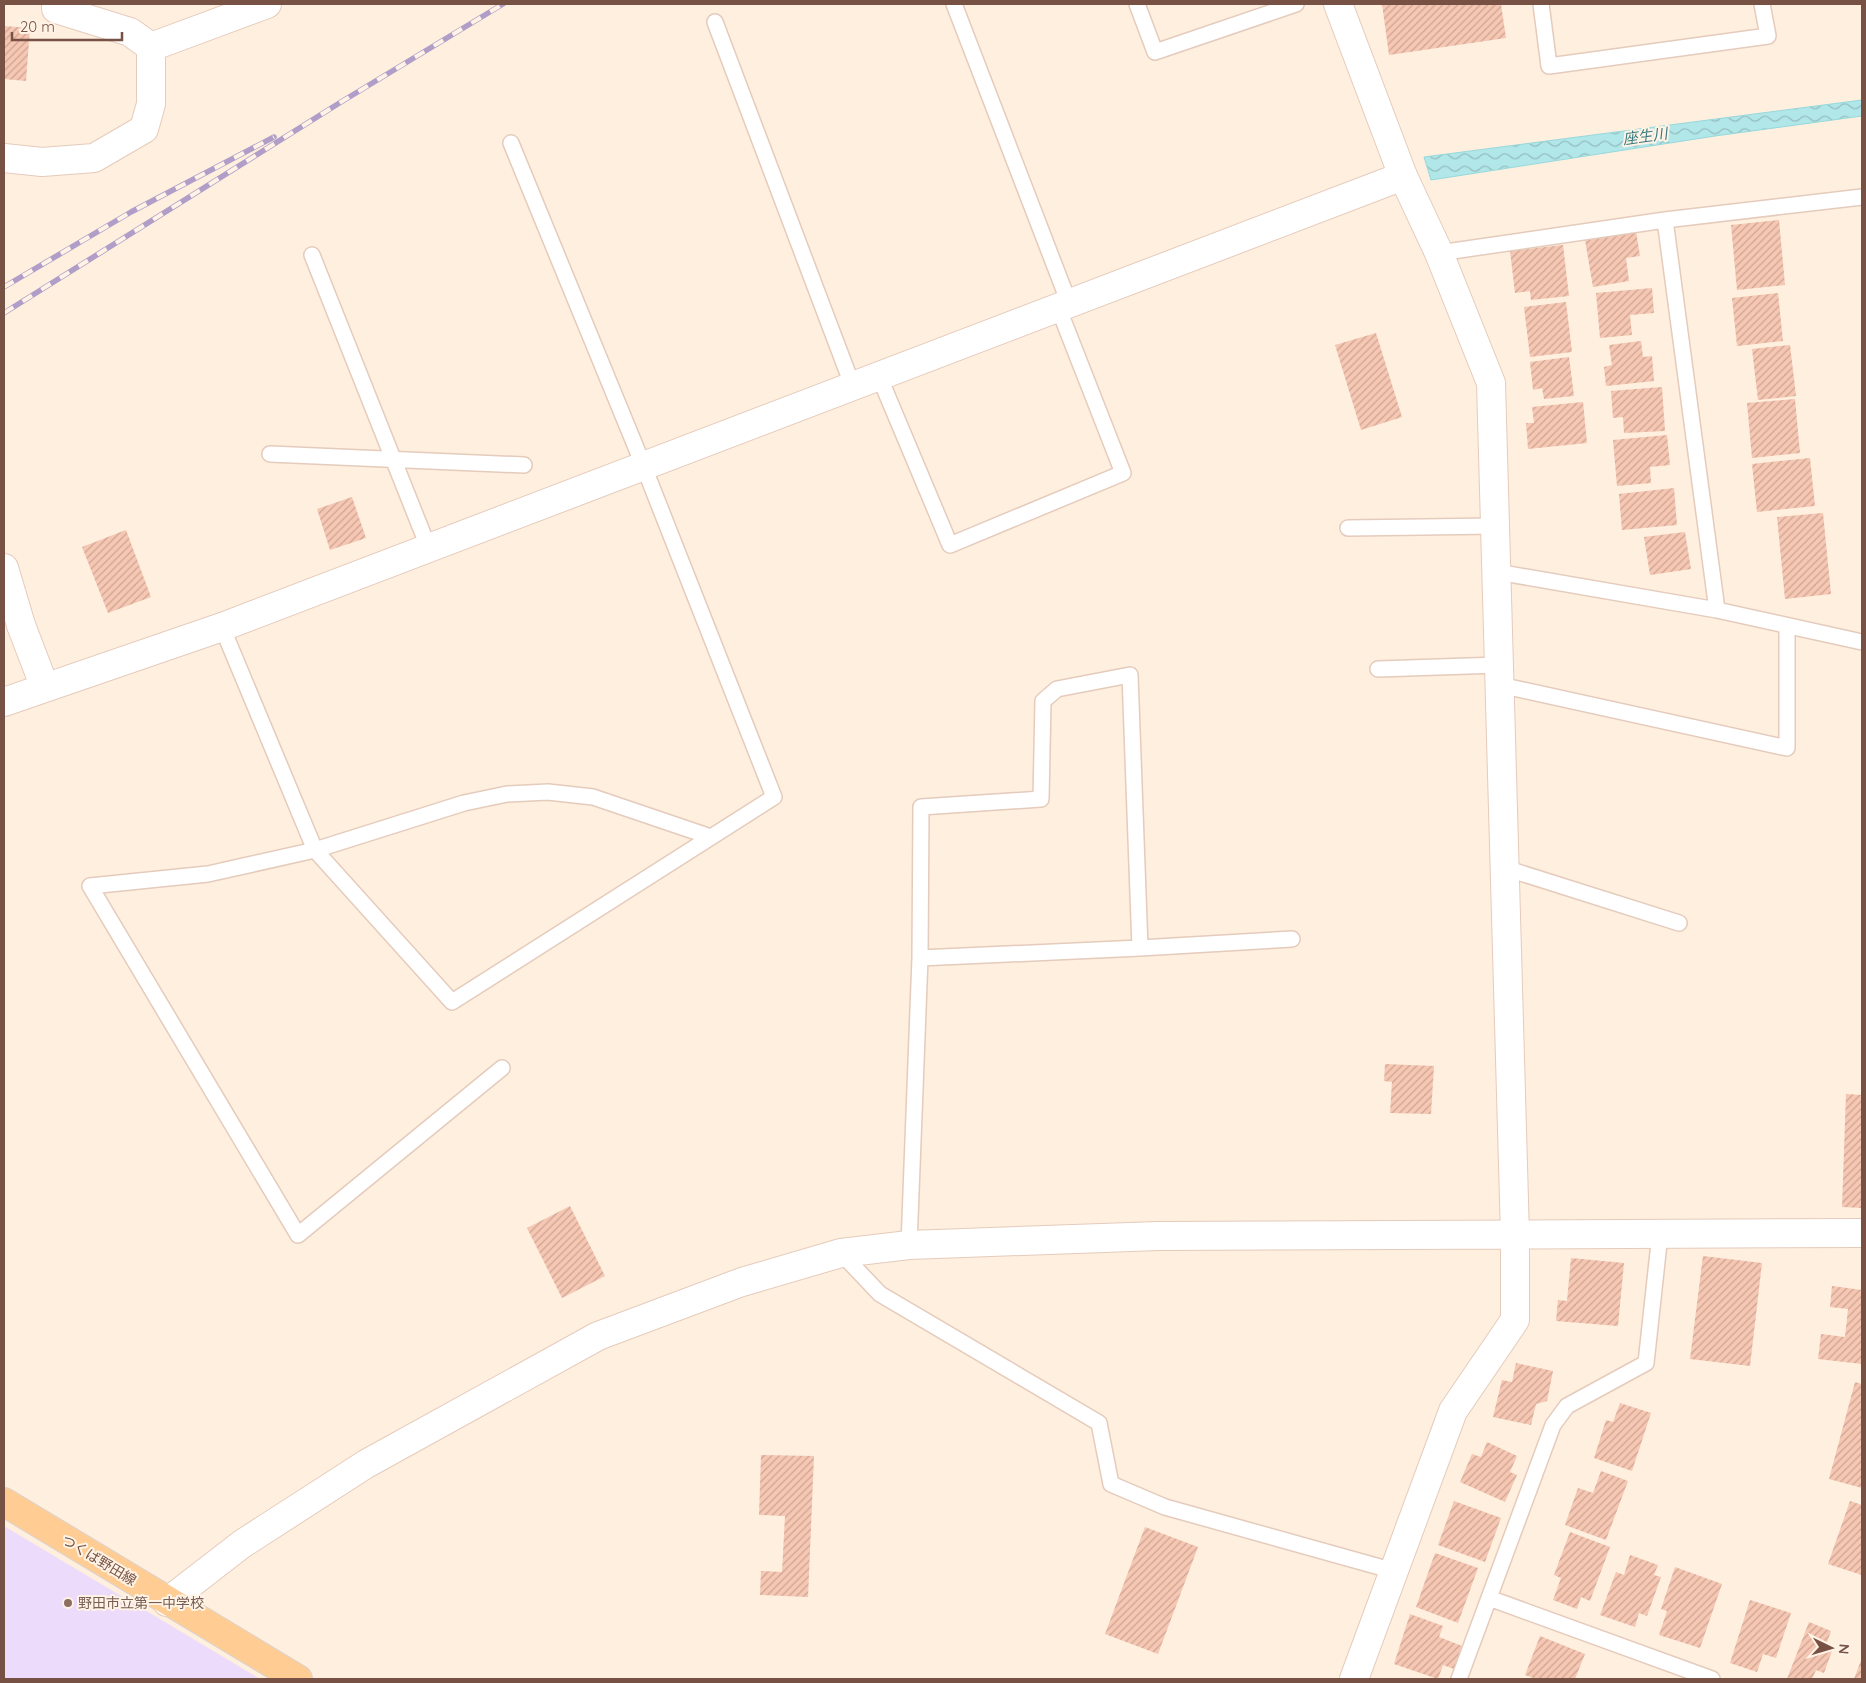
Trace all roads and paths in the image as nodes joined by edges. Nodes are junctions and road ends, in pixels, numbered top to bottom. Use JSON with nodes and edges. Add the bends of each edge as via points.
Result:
{"nodes":[{"id":1,"x":56,"y":4,"type":"edge"},
{"id":2,"x":267,"y":4,"type":"edge"},
{"id":3,"x":954,"y":4,"type":"edge"},
{"id":4,"x":1137,"y":4,"type":"edge"},
{"id":5,"x":1296,"y":4,"type":"edge"},
{"id":6,"x":1338,"y":4,"type":"edge"},
{"id":7,"x":1542,"y":4,"type":"edge"},
{"id":8,"x":1762,"y":4,"type":"edge"},
{"id":9,"x":714,"y":22,"type":"dead end"},
{"id":10,"x":151,"y":47,"type":"junction"},
{"id":11,"x":511,"y":143,"type":"dead end"},
{"id":12,"x":4,"y":158,"type":"edge"},
{"id":13,"x":1403,"y":176,"type":"junction"},
{"id":14,"x":1862,"y":197,"type":"edge"},
{"id":15,"x":1665,"y":220,"type":"junction"},
{"id":16,"x":1439,"y":253,"type":"junction"},
{"id":17,"x":312,"y":255,"type":"dead end"},
{"id":18,"x":1064,"y":305,"type":"junction"},
{"id":19,"x":879,"y":376,"type":"junction"},
{"id":20,"x":853,"y":386,"type":"junction"},
{"id":21,"x":270,"y":454,"type":"dead end"},
{"id":22,"x":394,"y":460,"type":"junction"},
{"id":23,"x":524,"y":465,"type":"dead end"},
{"id":24,"x":644,"y":467,"type":"junction"},
{"id":25,"x":1496,"y":526,"type":"junction"},
{"id":26,"x":1348,"y":528,"type":"dead end"},
{"id":27,"x":429,"y":549,"type":"junction"},
{"id":28,"x":4,"y":568,"type":"edge"},
{"id":29,"x":1496,"y":572,"type":"junction"},
{"id":30,"x":1717,"y":610,"type":"junction"},
{"id":31,"x":12,"y":617,"type":"edge"},
{"id":32,"x":1787,"y":626,"type":"junction"},
{"id":33,"x":222,"y":627,"type":"junction"},
{"id":34,"x":1862,"y":642,"type":"edge"},
{"id":35,"x":1378,"y":669,"type":"dead end"},
{"id":36,"x":1500,"y":675,"type":"junction"},
{"id":37,"x":45,"y":688,"type":"junction"},
{"id":38,"x":4,"y":702,"type":"edge"},
{"id":39,"x":711,"y":837,"type":"junction"},
{"id":40,"x":315,"y":850,"type":"junction"},
{"id":41,"x":1504,"y":868,"type":"junction"},
{"id":42,"x":1679,"y":923,"type":"dead end"},
{"id":43,"x":1292,"y":939,"type":"dead end"},
{"id":44,"x":1140,"y":948,"type":"junction"},
{"id":45,"x":920,"y":958,"type":"junction"},
{"id":46,"x":502,"y":1068,"type":"dead end"},
{"id":47,"x":1660,"y":1234,"type":"junction"},
{"id":48,"x":1862,"y":1234,"type":"edge"},
{"id":49,"x":1515,"y":1236,"type":"junction"},
{"id":50,"x":909,"y":1245,"type":"junction"},
{"id":51,"x":842,"y":1253,"type":"junction"},
{"id":52,"x":4,"y":1502,"type":"edge"},
{"id":53,"x":1394,"y":1571,"type":"junction"},
{"id":54,"x":1489,"y":1598,"type":"junction"},
{"id":55,"x":168,"y":1602,"type":"junction"},
{"id":56,"x":298,"y":1679,"type":"edge"},
{"id":57,"x":1354,"y":1679,"type":"edge"},
{"id":58,"x":1459,"y":1679,"type":"edge"},
{"id":59,"x":1712,"y":1679,"type":"edge"}],
"edges":[{"from":1,"to":10,"type":"street","via":[[56,9],[130,32]]},
{"from":2,"to":10,"type":"street"},
{"from":3,"to":18,"type":"lane"},
{"from":4,"to":5,"type":"lane","via":[[1155,52]]},
{"from":6,"to":13,"type":"street"},
{"from":7,"to":8,"type":"lane","via":[[1549,66],[1768,36]]},
{"from":9,"to":20,"type":"lane"},
{"from":10,"to":12,"type":"street","via":[[151,104],[144,129],[94,158],[42,162]]},
{"from":11,"to":24,"type":"lane"},
{"from":13,"to":16,"type":"street"},
{"from":13,"to":18,"type":"street"},
{"from":14,"to":15,"type":"lane"},
{"from":15,"to":16,"type":"lane"},
{"from":15,"to":30,"type":"lane"},
{"from":16,"to":25,"type":"street","via":[[1491,383]]},
{"from":17,"to":22,"type":"lane"},
{"from":18,"to":19,"type":"street"},
{"from":18,"to":19,"type":"lane","via":[[1123,473],[950,545]]},
{"from":19,"to":20,"type":"street"},
{"from":20,"to":24,"type":"street"},
{"from":21,"to":22,"type":"lane"},
{"from":22,"to":23,"type":"lane"},
{"from":22,"to":27,"type":"lane"},
{"from":24,"to":27,"type":"street"},
{"from":24,"to":39,"type":"lane","via":[[774,797]]},
{"from":25,"to":26,"type":"lane"},
{"from":25,"to":29,"type":"street"},
{"from":27,"to":33,"type":"street"},
{"from":28,"to":31,"type":"street"},
{"from":29,"to":30,"type":"lane"},
{"from":29,"to":36,"type":"street"},
{"from":30,"to":32,"type":"lane"},
{"from":31,"to":37,"type":"street"},
{"from":32,"to":34,"type":"lane"},
{"from":32,"to":36,"type":"lane","via":[[1786,748]]},
{"from":33,"to":37,"type":"street"},
{"from":33,"to":40,"type":"lane"},
{"from":35,"to":36,"type":"lane"},
{"from":36,"to":41,"type":"street"},
{"from":37,"to":38,"type":"street"},
{"from":39,"to":40,"type":"lane","via":[[593,798],[548,792],[507,794],[464,803]]},
{"from":39,"to":40,"type":"lane","via":[[452,1002]]},
{"from":40,"to":46,"type":"lane","via":[[208,874],[90,886],[298,1235]]},
{"from":41,"to":42,"type":"lane"},
{"from":41,"to":49,"type":"street"},
{"from":43,"to":44,"type":"lane"},
{"from":44,"to":45,"type":"lane"},
{"from":44,"to":45,"type":"lane","via":[[1130,675],[1057,689],[1043,701],[1041,798],[921,807]]},
{"from":45,"to":50,"type":"lane"},
{"from":47,"to":48,"type":"street"},
{"from":47,"to":49,"type":"street"},
{"from":47,"to":54,"type":"lane","via":[[1646,1363],[1567,1406],[1553,1425]]},
{"from":49,"to":50,"type":"street","via":[[1158,1236]]},
{"from":49,"to":53,"type":"street","via":[[1515,1320],[1453,1411]]},
{"from":50,"to":51,"type":"street"},
{"from":51,"to":53,"type":"lane","via":[[880,1294],[1099,1422],[1111,1484],[1165,1507]]},
{"from":51,"to":55,"type":"street","via":[[742,1282],[598,1336],[366,1464],[242,1544]]},
{"from":52,"to":55,"type":"main road","name":"つくば野田線"},
{"from":53,"to":57,"type":"street"},
{"from":54,"to":58,"type":"lane"},
{"from":54,"to":59,"type":"lane"},
{"from":55,"to":56,"type":"main road","name":"つくば野田線"}]}
